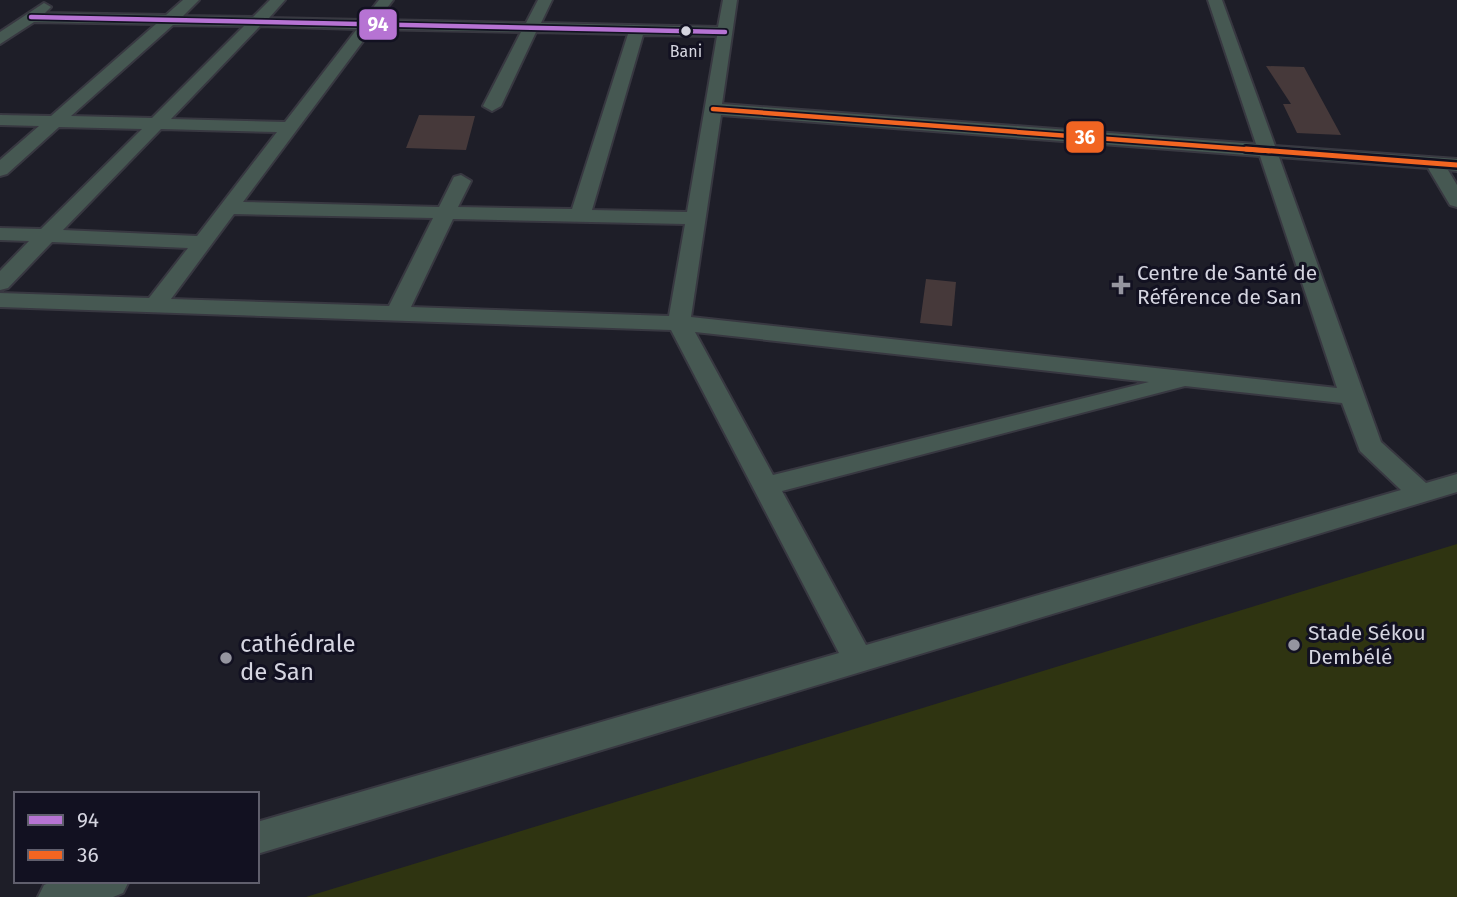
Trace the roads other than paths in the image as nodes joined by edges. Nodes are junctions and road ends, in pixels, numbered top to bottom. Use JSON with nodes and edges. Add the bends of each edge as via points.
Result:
{"nodes":[{"id":1,"x":54,"y":0,"type":"edge"},
{"id":2,"x":192,"y":0,"type":"edge"},
{"id":3,"x":278,"y":0,"type":"edge"},
{"id":4,"x":386,"y":0,"type":"edge"},
{"id":5,"x":545,"y":0,"type":"edge"},
{"id":6,"x":730,"y":0,"type":"edge"},
{"id":7,"x":1216,"y":0,"type":"edge"},
{"id":8,"x":31,"y":17,"type":"junction"},
{"id":9,"x":169,"y":20,"type":"junction"},
{"id":10,"x":257,"y":22,"type":"junction"},
{"id":11,"x":368,"y":24,"type":"junction"},
{"id":12,"x":531,"y":28,"type":"junction"},
{"id":13,"x":637,"y":30,"type":"junction"},
{"id":14,"x":725,"y":32,"type":"junction"},
{"id":15,"x":0,"y":39,"type":"edge"},
{"id":16,"x":492,"y":106,"type":"dead end"},
{"id":17,"x":713,"y":109,"type":"junction"},
{"id":18,"x":0,"y":120,"type":"edge"},
{"id":19,"x":54,"y":121,"type":"junction"},
{"id":20,"x":157,"y":124,"type":"junction"},
{"id":21,"x":290,"y":127,"type":"junction"},
{"id":22,"x":1267,"y":150,"type":"junction"},
{"id":23,"x":1434,"y":163,"type":"junction"},
{"id":24,"x":1457,"y":165,"type":"edge"},
{"id":25,"x":0,"y":170,"type":"edge"},
{"id":26,"x":461,"y":181,"type":"dead end"},
{"id":27,"x":1457,"y":201,"type":"edge"},
{"id":28,"x":228,"y":208,"type":"junction"},
{"id":29,"x":445,"y":213,"type":"junction"},
{"id":30,"x":580,"y":216,"type":"junction"},
{"id":31,"x":696,"y":218,"type":"junction"},
{"id":32,"x":0,"y":234,"type":"edge"},
{"id":33,"x":46,"y":236,"type":"junction"},
{"id":34,"x":203,"y":242,"type":"junction"},
{"id":35,"x":0,"y":283,"type":"edge"},
{"id":36,"x":0,"y":300,"type":"edge"},
{"id":37,"x":155,"y":305,"type":"junction"},
{"id":38,"x":397,"y":313,"type":"junction"},
{"id":39,"x":679,"y":323,"type":"junction"},
{"id":40,"x":1191,"y":379,"type":"junction"},
{"id":41,"x":1352,"y":397,"type":"junction"},
{"id":42,"x":1457,"y":483,"type":"edge"},
{"id":43,"x":766,"y":486,"type":"junction"},
{"id":44,"x":1421,"y":494,"type":"junction"},
{"id":45,"x":858,"y":660,"type":"junction"},
{"id":46,"x":259,"y":837,"type":"edge"},
{"id":47,"x":103,"y":883,"type":"edge"},
{"id":48,"x":57,"y":897,"type":"edge"}],
"edges":[{"from":1,"to":8,"type":"street"},
{"from":2,"to":9,"type":"street"},
{"from":3,"to":10,"type":"street"},
{"from":4,"to":11,"type":"street"},
{"from":5,"to":12,"type":"street"},
{"from":6,"to":14,"type":"street"},
{"from":7,"to":22,"type":"street"},
{"from":8,"to":9,"type":"street"},
{"from":8,"to":15,"type":"street"},
{"from":9,"to":10,"type":"street"},
{"from":9,"to":19,"type":"street"},
{"from":10,"to":11,"type":"street"},
{"from":10,"to":20,"type":"street"},
{"from":11,"to":12,"type":"street"},
{"from":11,"to":21,"type":"street"},
{"from":12,"to":13,"type":"street"},
{"from":12,"to":16,"type":"street"},
{"from":13,"to":14,"type":"street"},
{"from":13,"to":30,"type":"street"},
{"from":14,"to":17,"type":"street"},
{"from":17,"to":22,"type":"street"},
{"from":17,"to":31,"type":"street"},
{"from":18,"to":19,"type":"street"},
{"from":19,"to":20,"type":"street"},
{"from":19,"to":25,"type":"street"},
{"from":20,"to":21,"type":"street"},
{"from":20,"to":33,"type":"street"},
{"from":21,"to":28,"type":"street"},
{"from":22,"to":23,"type":"street"},
{"from":22,"to":41,"type":"street"},
{"from":23,"to":24,"type":"street"},
{"from":23,"to":27,"type":"street"},
{"from":26,"to":29,"type":"street"},
{"from":28,"to":29,"type":"street"},
{"from":28,"to":34,"type":"street"},
{"from":29,"to":30,"type":"street"},
{"from":29,"to":38,"type":"street"},
{"from":30,"to":31,"type":"street"},
{"from":31,"to":39,"type":"street"},
{"from":32,"to":33,"type":"street"},
{"from":33,"to":34,"type":"street"},
{"from":33,"to":35,"type":"street"},
{"from":34,"to":37,"type":"street"},
{"from":36,"to":37,"type":"street"},
{"from":37,"to":38,"type":"street"},
{"from":38,"to":39,"type":"street"},
{"from":39,"to":40,"type":"street"},
{"from":39,"to":43,"type":"street"},
{"from":40,"to":41,"type":"street"},
{"from":40,"to":43,"type":"street"},
{"from":41,"to":44,"type":"street","via":[[1369,445]]},
{"from":42,"to":44,"type":"street"},
{"from":43,"to":45,"type":"street"},
{"from":44,"to":45,"type":"street"},
{"from":45,"to":46,"type":"street"},
{"from":47,"to":48,"type":"street"}]}
